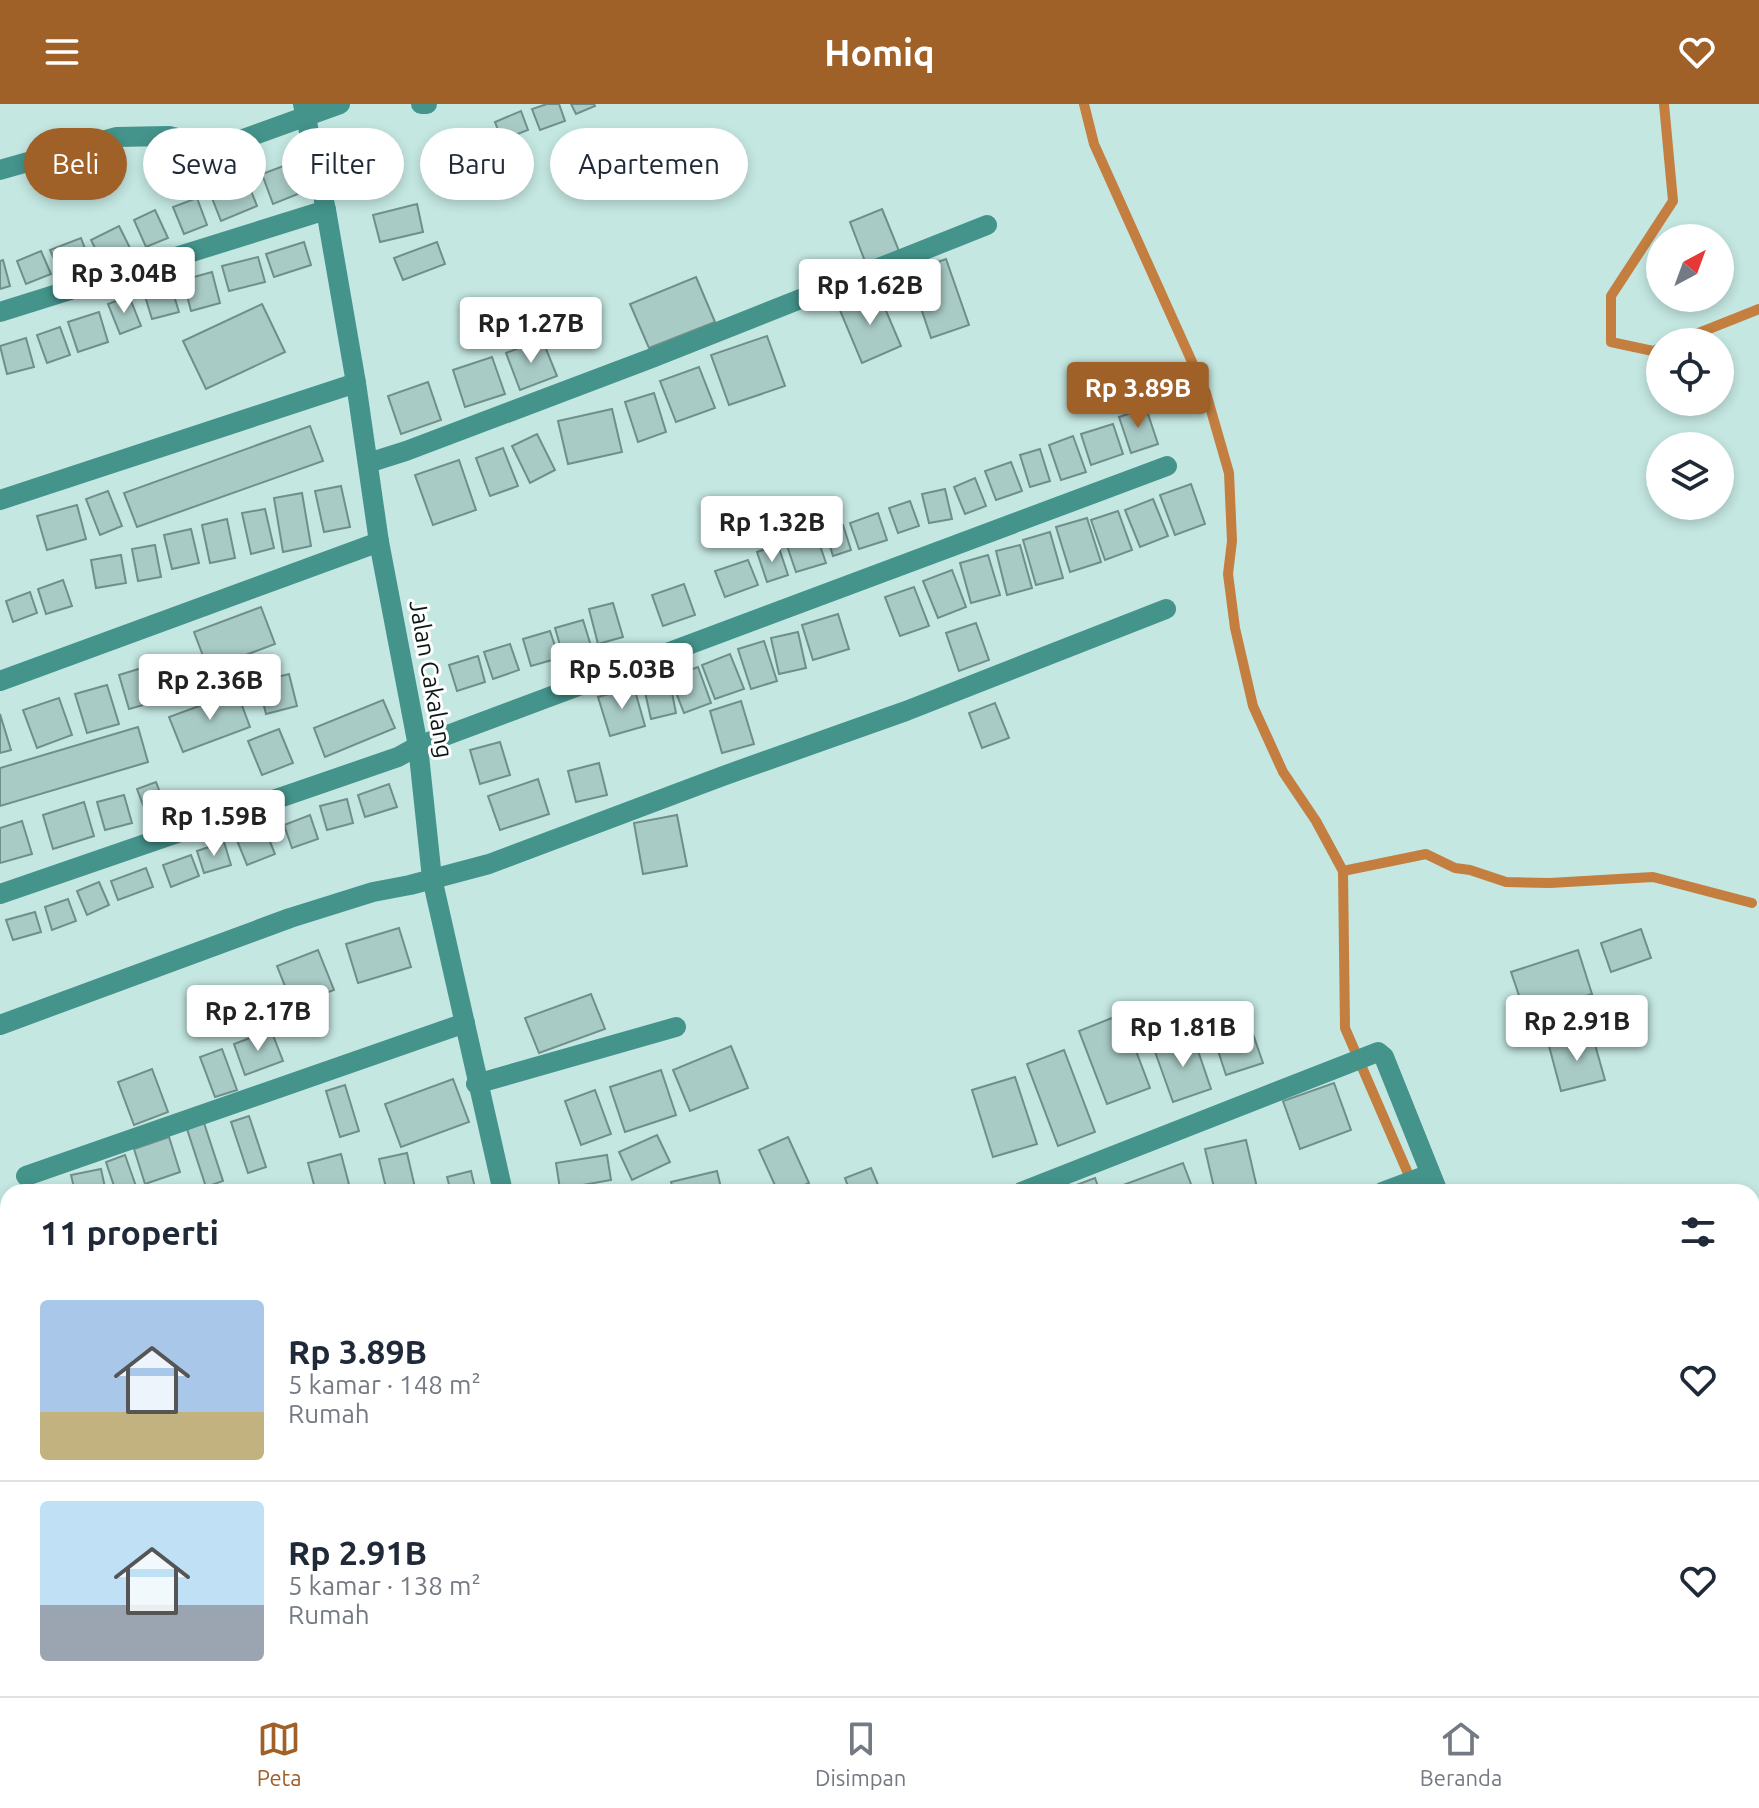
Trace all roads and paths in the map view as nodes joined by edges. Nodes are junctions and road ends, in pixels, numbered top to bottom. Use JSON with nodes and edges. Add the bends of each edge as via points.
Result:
{"nodes":[{"id":1,"x":340,"y":104,"type":"edge"},
{"id":2,"x":305,"y":110,"type":"edge"},
{"id":3,"x":0,"y":170,"type":"edge"},
{"id":4,"x":326,"y":210,"type":"junction"},
{"id":5,"x":987,"y":225,"type":"dead end"},
{"id":6,"x":0,"y":312,"type":"edge"},
{"id":7,"x":356,"y":383,"type":"junction"},
{"id":8,"x":368,"y":463,"type":"junction"},
{"id":9,"x":1167,"y":466,"type":"dead end"},
{"id":10,"x":0,"y":500,"type":"edge"},
{"id":11,"x":379,"y":542,"type":"junction"},
{"id":12,"x":1166,"y":609,"type":"dead end"},
{"id":13,"x":0,"y":681,"type":"edge"},
{"id":14,"x":418,"y":746,"type":"junction"},
{"id":15,"x":432,"y":878,"type":"junction"},
{"id":16,"x":0,"y":894,"type":"edge"},
{"id":17,"x":465,"y":1023,"type":"junction"},
{"id":18,"x":0,"y":1025,"type":"edge"},
{"id":19,"x":676,"y":1027,"type":"dead end"},
{"id":20,"x":476,"y":1084,"type":"junction"},
{"id":21,"x":26,"y":1176,"type":"dead end"},
{"id":22,"x":1429,"y":1182,"type":"edge"},
{"id":23,"x":501,"y":1184,"type":"edge"},
{"id":24,"x":1041,"y":1184,"type":"edge"},
{"id":25,"x":0,"y":1309,"type":"edge"},
{"id":26,"x":0,"y":1316,"type":"edge"}],
"edges":[{"from":1,"to":2,"type":"street"},
{"from":2,"to":3,"type":"street","via":[[227,145],[169,136],[116,137]]},
{"from":2,"to":4,"type":"street","name":"Jalan Cakalang"},
{"from":4,"to":6,"type":"street"},
{"from":4,"to":7,"type":"street","name":"Jalan Cakalang"},
{"from":5,"to":8,"type":"street"},
{"from":7,"to":8,"type":"street","name":"Jalan Cakalang"},
{"from":7,"to":10,"type":"street"},
{"from":8,"to":11,"type":"street","name":"Jalan Cakalang"},
{"from":9,"to":14,"type":"street"},
{"from":11,"to":13,"type":"street"},
{"from":11,"to":14,"type":"street","name":"Jalan Cakalang"},
{"from":12,"to":15,"type":"street","via":[[489,864]]},
{"from":14,"to":15,"type":"street","name":"Jalan Cakalang"},
{"from":14,"to":16,"type":"street"},
{"from":15,"to":17,"type":"street","name":"Jalan Cakalang"},
{"from":15,"to":18,"type":"street","via":[[290,918]]},
{"from":17,"to":20,"type":"street","name":"Jalan Cakalang"},
{"from":17,"to":21,"type":"street"},
{"from":19,"to":20,"type":"street"},
{"from":20,"to":23,"type":"street","name":"Jalan Cakalang"},
{"from":22,"to":24,"type":"street","via":[[1378,1052]]},
{"from":25,"to":26,"type":"street"}]}
